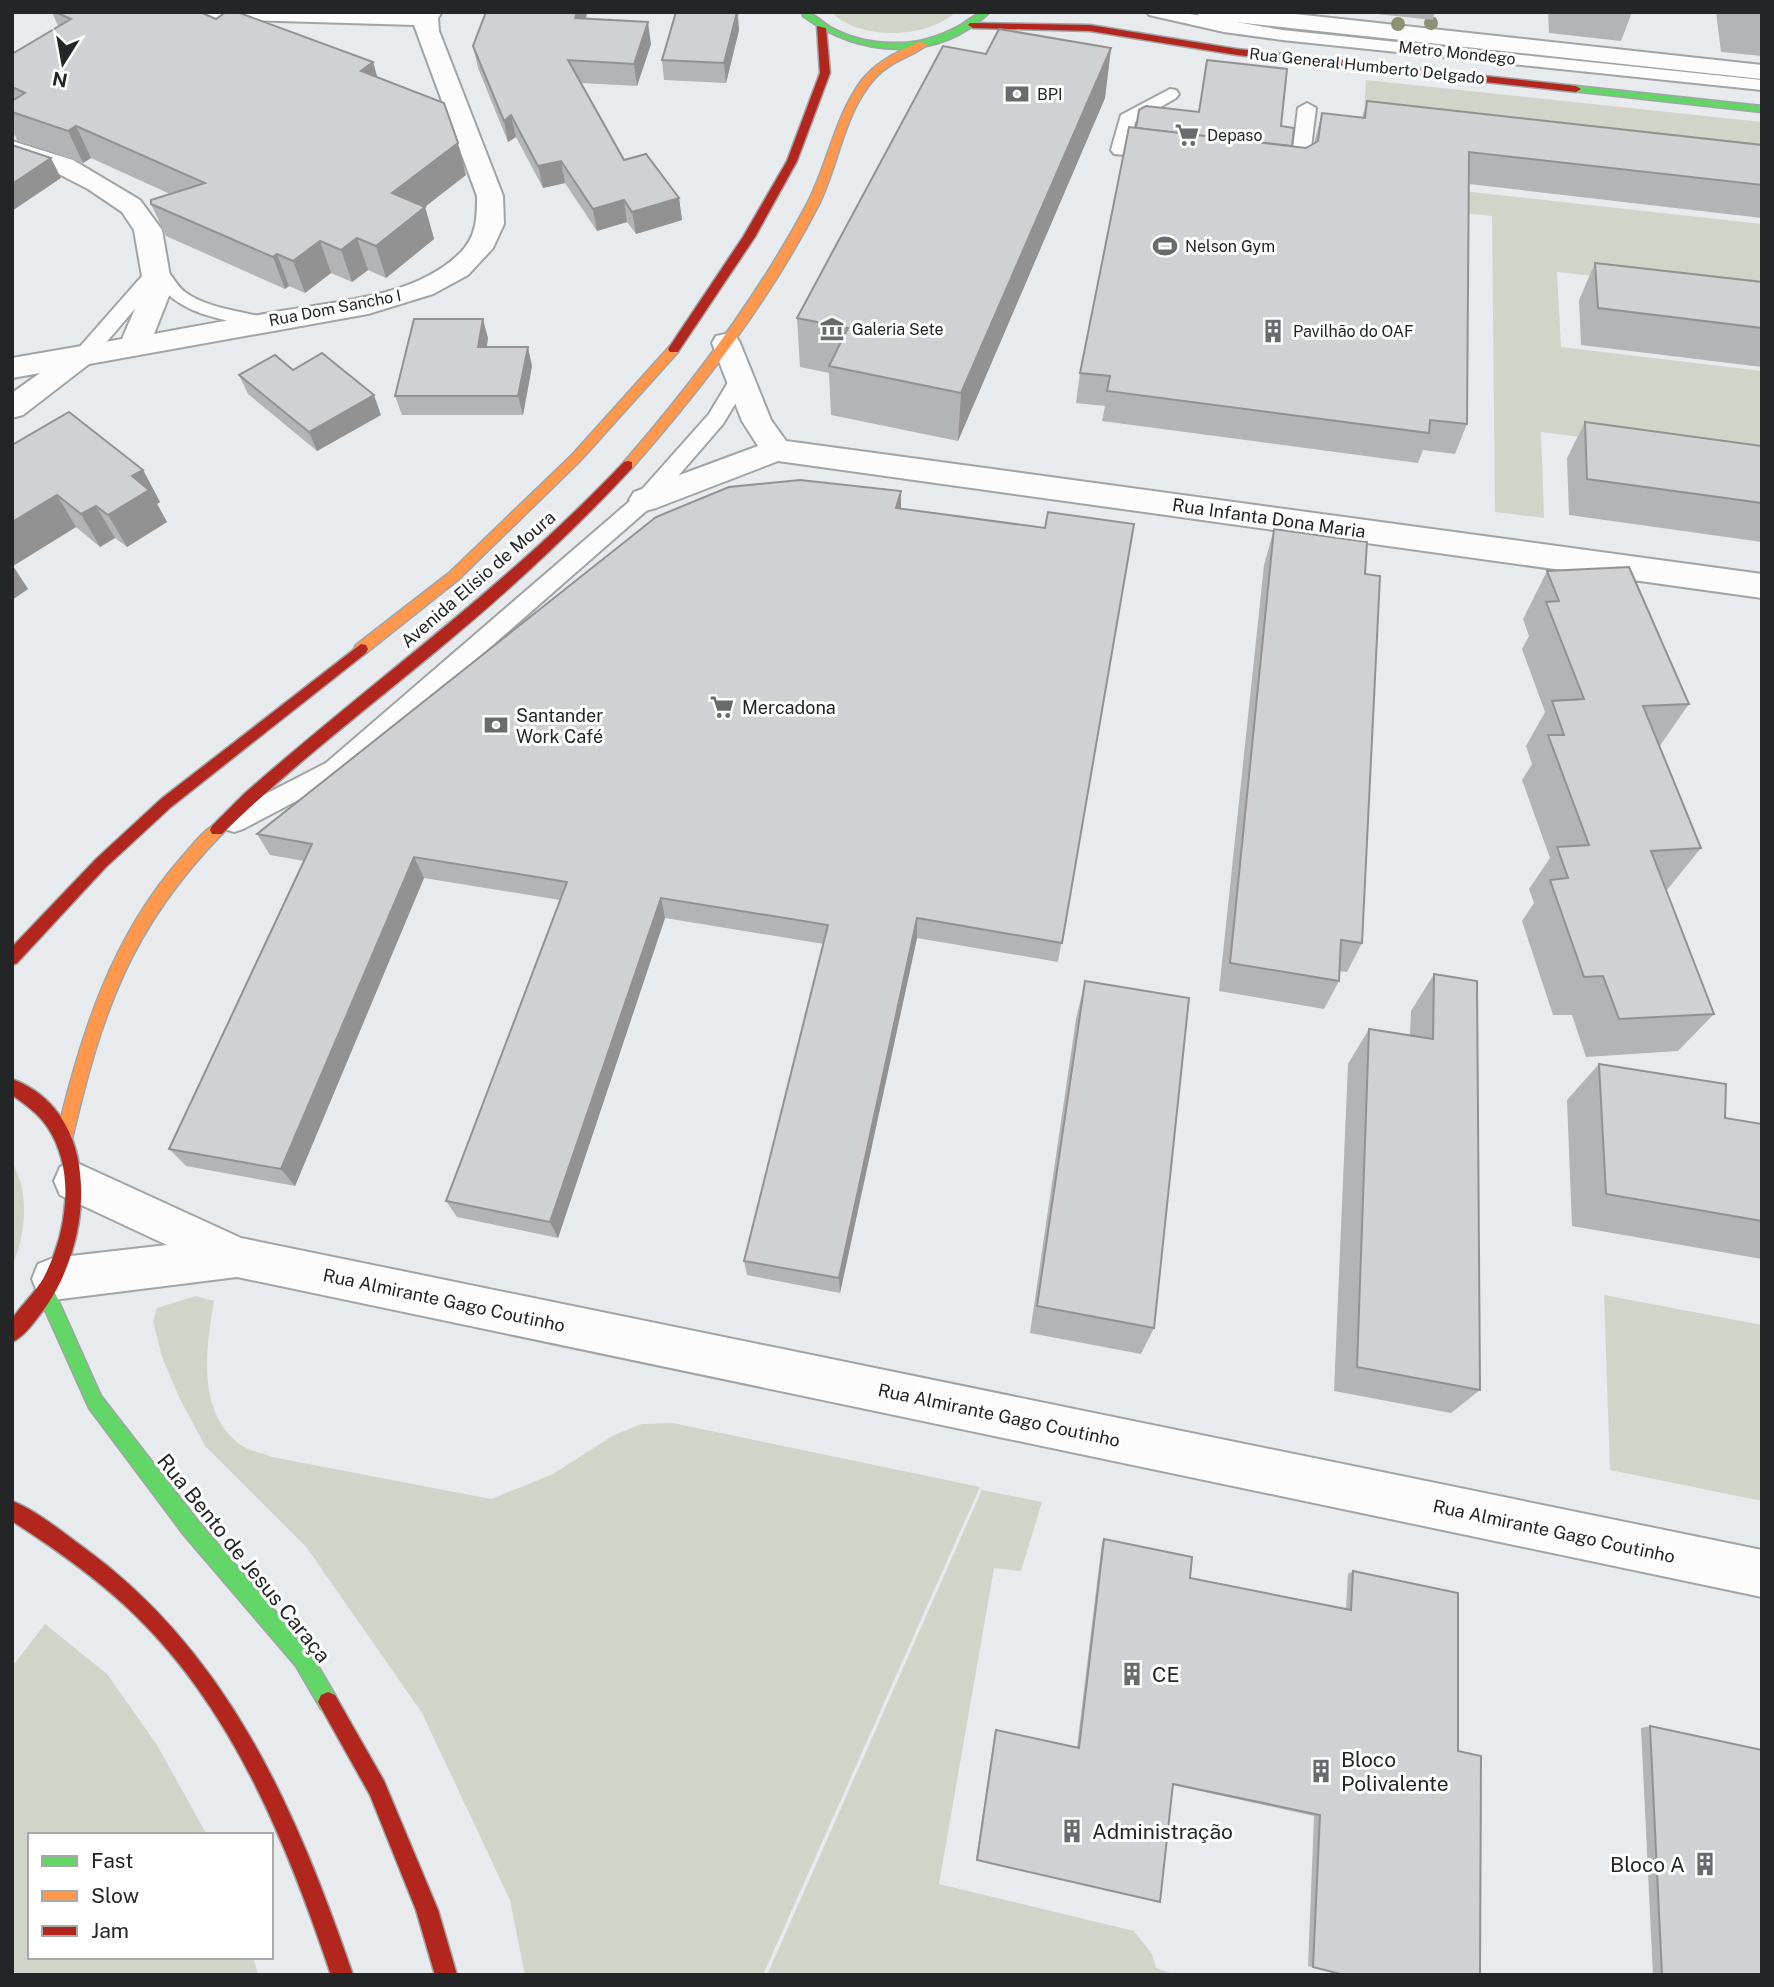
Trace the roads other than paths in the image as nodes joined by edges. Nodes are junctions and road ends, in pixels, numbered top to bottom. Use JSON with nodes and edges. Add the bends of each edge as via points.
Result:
{"nodes":[{"id":1,"x":212,"y":12,"type":"edge"},
{"id":2,"x":805,"y":12,"type":"edge"},
{"id":3,"x":985,"y":12,"type":"edge"},
{"id":4,"x":1154,"y":12,"type":"edge"},
{"id":5,"x":1208,"y":12,"type":"edge"},
{"id":6,"x":428,"y":15,"type":"edge"},
{"id":7,"x":973,"y":25,"type":"junction"},
{"id":8,"x":821,"y":28,"type":"junction"},
{"id":9,"x":923,"y":44,"type":"junction"},
{"id":10,"x":1762,"y":72,"type":"edge"},
{"id":11,"x":1762,"y":85,"type":"edge"},
{"id":12,"x":1170,"y":94,"type":"dead end"},
{"id":13,"x":1307,"y":108,"type":"dead end"},
{"id":14,"x":1762,"y":108,"type":"edge"},
{"id":15,"x":12,"y":149,"type":"edge"},
{"id":16,"x":1175,"y":157,"type":"edge"},
{"id":17,"x":1267,"y":168,"type":"edge"},
{"id":18,"x":157,"y":271,"type":"junction"},
{"id":19,"x":259,"y":323,"type":"junction"},
{"id":20,"x":726,"y":343,"type":"junction"},
{"id":21,"x":134,"y":346,"type":"junction"},
{"id":22,"x":84,"y":355,"type":"junction"},
{"id":23,"x":12,"y":368,"type":"edge"},
{"id":24,"x":740,"y":379,"type":"junction"},
{"id":25,"x":12,"y":408,"type":"edge"},
{"id":26,"x":776,"y":450,"type":"junction"},
{"id":27,"x":645,"y":500,"type":"junction"},
{"id":28,"x":1762,"y":586,"type":"edge"},
{"id":29,"x":214,"y":832,"type":"junction"},
{"id":30,"x":12,"y":958,"type":"edge"},
{"id":31,"x":12,"y":1086,"type":"edge"},
{"id":32,"x":64,"y":1139,"type":"junction"},
{"id":33,"x":75,"y":1181,"type":"junction"},
{"id":34,"x":237,"y":1257,"type":"junction"},
{"id":35,"x":49,"y":1284,"type":"junction"},
{"id":36,"x":12,"y":1333,"type":"edge"},
{"id":37,"x":12,"y":1510,"type":"edge"},
{"id":38,"x":1762,"y":1574,"type":"edge"},
{"id":39,"x":342,"y":1975,"type":"edge"},
{"id":40,"x":446,"y":1975,"type":"edge"}],
"edges":[{"from":1,"to":6,"type":"street"},
{"from":2,"to":8,"type":"main road"},
{"from":3,"to":7,"type":"main road"},
{"from":4,"to":11,"type":"lane","name":"Metro Mondego","via":[[1282,35]]},
{"from":5,"to":10,"type":"street"},
{"from":6,"to":19,"type":"street","name":"Rua Dom Sancho I","via":[[427,30],[491,197],[490,224],[478,249],[453,273],[413,293]]},
{"from":7,"to":9,"type":"main road"},
{"from":7,"to":14,"type":"main road","name":"Rua General Humberto Delgado","via":[[1090,28],[1250,53]]},
{"from":8,"to":9,"type":"main road","via":[[857,42]]},
{"from":8,"to":30,"type":"main road","name":"Avenida Elísio de Moura","via":[[825,73],[792,162],[684,338],[576,458],[454,576],[166,803]]},
{"from":9,"to":20,"type":"main road","name":"Avenida Elísio de Moura","via":[[875,71],[861,88],[811,205],[762,293]]},
{"from":12,"to":16,"type":"lane","via":[[1126,119],[1120,150]]},
{"from":13,"to":17,"type":"lane","via":[[1299,171]]},
{"from":15,"to":18,"type":"street","via":[[64,166],[131,206],[148,230]]},
{"from":18,"to":19,"type":"lane","via":[[178,296]]},
{"from":18,"to":21,"type":"street","via":[[154,305]]},
{"from":18,"to":22,"type":"lane"},
{"from":19,"to":21,"type":"street","name":"Rua Dom Sancho I"},
{"from":20,"to":24,"type":"street"},
{"from":20,"to":29,"type":"main road","name":"Avenida Elísio de Moura","via":[[655,433],[548,545]]},
{"from":21,"to":22,"type":"street","name":"Rua Dom Sancho I"},
{"from":22,"to":23,"type":"street","name":"Rua Dom Sancho I"},
{"from":22,"to":25,"type":"street"},
{"from":24,"to":26,"type":"street","via":[[757,421]]},
{"from":24,"to":27,"type":"lane","via":[[716,418]]},
{"from":26,"to":27,"type":"street","name":"Rua Infanta Dona Maria"},
{"from":26,"to":28,"type":"street","name":"Rua Infanta Dona Maria"},
{"from":27,"to":29,"type":"lane","via":[[334,770]]},
{"from":29,"to":32,"type":"main road","name":"Avenida Elísio de Moura","via":[[151,908],[103,999],[80,1066]]},
{"from":31,"to":32,"type":"main road","via":[[33,1097]]},
{"from":32,"to":33,"type":"main road"},
{"from":33,"to":34,"type":"street","name":"Rua Almirante Gago Coutinho"},
{"from":33,"to":35,"type":"main road","via":[[71,1229]]},
{"from":34,"to":35,"type":"street","name":"Rua Almirante Gago Coutinho"},
{"from":34,"to":38,"type":"street","name":"Rua Almirante Gago Coutinho"},
{"from":35,"to":36,"type":"main road"},
{"from":35,"to":40,"type":"main road","name":"Rua Bento de Jesus Caraça","via":[[95,1402],[191,1528],[303,1659],[377,1788],[426,1910]]},
{"from":37,"to":39,"type":"main road","via":[[61,1541],[131,1599],[166,1633],[228,1718],[284,1823],[328,1928]]}]}
